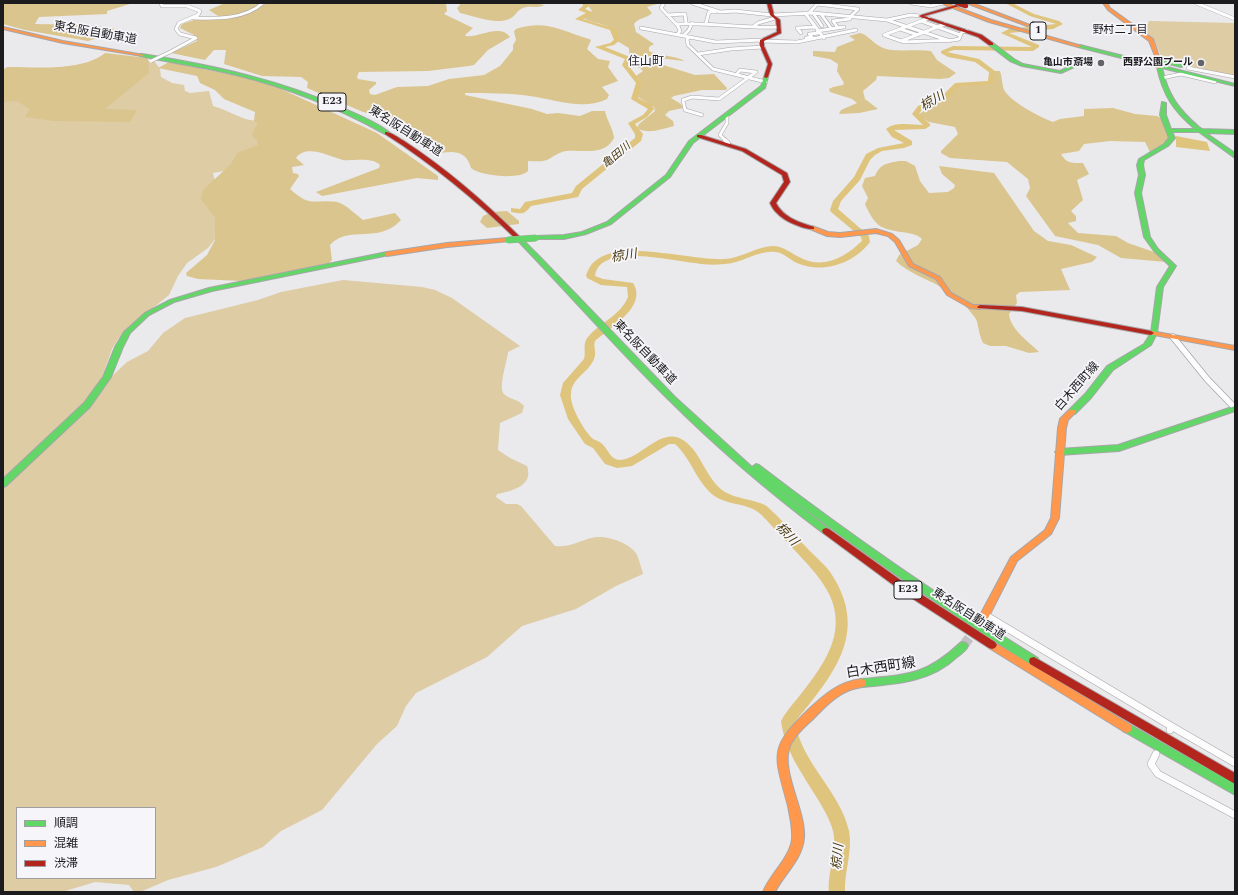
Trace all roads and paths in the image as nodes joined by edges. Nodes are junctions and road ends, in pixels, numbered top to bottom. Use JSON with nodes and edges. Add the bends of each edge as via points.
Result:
{"nodes":[{"id":1,"x":160,"y":3,"type":"edge"},
{"id":2,"x":263,"y":3,"type":"edge"},
{"id":3,"x":664,"y":3,"type":"edge"},
{"id":4,"x":692,"y":3,"type":"edge"},
{"id":5,"x":769,"y":3,"type":"edge"},
{"id":6,"x":912,"y":3,"type":"edge"},
{"id":7,"x":942,"y":3,"type":"edge"},
{"id":8,"x":1105,"y":3,"type":"edge"},
{"id":9,"x":1196,"y":3,"type":"edge"},
{"id":10,"x":955,"y":4,"type":"edge"},
{"id":11,"x":967,"y":4,"type":"edge"},
{"id":12,"x":824,"y":5,"type":"junction"},
{"id":13,"x":831,"y":5,"type":"junction"},
{"id":14,"x":838,"y":6,"type":"junction"},
{"id":15,"x":844,"y":7,"type":"junction"},
{"id":16,"x":851,"y":8,"type":"junction"},
{"id":17,"x":720,"y":12,"type":"junction"},
{"id":18,"x":807,"y":13,"type":"junction"},
{"id":19,"x":815,"y":13,"type":"junction"},
{"id":20,"x":822,"y":14,"type":"junction"},
{"id":21,"x":831,"y":14,"type":"junction"},
{"id":22,"x":667,"y":15,"type":"junction"},
{"id":23,"x":838,"y":15,"type":"junction"},
{"id":24,"x":774,"y":16,"type":"junction"},
{"id":25,"x":848,"y":16,"type":"junction"},
{"id":26,"x":193,"y":18,"type":"junction"},
{"id":27,"x":810,"y":19,"type":"junction"},
{"id":28,"x":1235,"y":19,"type":"edge"},
{"id":29,"x":818,"y":20,"type":"junction"},
{"id":30,"x":825,"y":20,"type":"junction"},
{"id":31,"x":887,"y":20,"type":"junction"},
{"id":32,"x":922,"y":20,"type":"junction"},
{"id":33,"x":843,"y":21,"type":"junction"},
{"id":34,"x":1007,"y":22,"type":"junction"},
{"id":35,"x":686,"y":23,"type":"junction"},
{"id":36,"x":692,"y":23,"type":"junction"},
{"id":37,"x":706,"y":23,"type":"junction"},
{"id":38,"x":676,"y":24,"type":"junction"},
{"id":39,"x":911,"y":25,"type":"junction"},
{"id":40,"x":941,"y":25,"type":"junction"},
{"id":41,"x":3,"y":27,"type":"edge"},
{"id":42,"x":753,"y":27,"type":"junction"},
{"id":43,"x":779,"y":27,"type":"junction"},
{"id":44,"x":806,"y":27,"type":"junction"},
{"id":45,"x":814,"y":27,"type":"junction"},
{"id":46,"x":844,"y":27,"type":"junction"},
{"id":47,"x":852,"y":27,"type":"dead end"},
{"id":48,"x":906,"y":27,"type":"junction"},
{"id":49,"x":641,"y":28,"type":"dead end"},
{"id":50,"x":767,"y":28,"type":"junction"},
{"id":51,"x":823,"y":28,"type":"junction"},
{"id":52,"x":830,"y":28,"type":"junction"},
{"id":53,"x":837,"y":28,"type":"junction"},
{"id":54,"x":933,"y":28,"type":"junction"},
{"id":55,"x":900,"y":29,"type":"junction"},
{"id":56,"x":928,"y":30,"type":"junction"},
{"id":57,"x":895,"y":31,"type":"junction"},
{"id":58,"x":769,"y":32,"type":"dead end"},
{"id":59,"x":818,"y":32,"type":"junction"},
{"id":60,"x":848,"y":32,"type":"junction"},
{"id":61,"x":923,"y":32,"type":"junction"},
{"id":62,"x":951,"y":32,"type":"junction"},
{"id":63,"x":801,"y":33,"type":"dead end"},
{"id":64,"x":890,"y":33,"type":"junction"},
{"id":65,"x":964,"y":33,"type":"junction"},
{"id":66,"x":811,"y":34,"type":"junction"},
{"id":67,"x":843,"y":34,"type":"junction"},
{"id":68,"x":678,"y":35,"type":"junction"},
{"id":69,"x":917,"y":35,"type":"junction"},
{"id":70,"x":683,"y":36,"type":"junction"},
{"id":71,"x":837,"y":36,"type":"junction"},
{"id":72,"x":690,"y":37,"type":"junction"},
{"id":73,"x":830,"y":37,"type":"junction"},
{"id":74,"x":912,"y":37,"type":"junction"},
{"id":75,"x":824,"y":38,"type":"junction"},
{"id":76,"x":796,"y":39,"type":"dead end"},
{"id":77,"x":907,"y":39,"type":"junction"},
{"id":78,"x":958,"y":39,"type":"junction"},
{"id":79,"x":936,"y":40,"type":"junction"},
{"id":80,"x":901,"y":41,"type":"junction"},
{"id":81,"x":925,"y":41,"type":"junction"},
{"id":82,"x":950,"y":41,"type":"junction"},
{"id":83,"x":1071,"y":41,"type":"junction"},
{"id":84,"x":916,"y":42,"type":"junction"},
{"id":85,"x":762,"y":43,"type":"junction"},
{"id":86,"x":698,"y":54,"type":"junction"},
{"id":87,"x":151,"y":62,"type":"dead end"},
{"id":88,"x":1079,"y":64,"type":"dead end"},
{"id":89,"x":1159,"y":64,"type":"junction"},
{"id":90,"x":737,"y":74,"type":"junction"},
{"id":91,"x":751,"y":78,"type":"junction"},
{"id":92,"x":1162,"y":78,"type":"junction"},
{"id":93,"x":766,"y":82,"type":"junction"},
{"id":94,"x":1235,"y":82,"type":"edge"},
{"id":95,"x":1164,"y":103,"type":"dead end"},
{"id":96,"x":727,"y":114,"type":"junction"},
{"id":97,"x":702,"y":115,"type":"dead end"},
{"id":98,"x":1169,"y":130,"type":"junction"},
{"id":99,"x":1205,"y":132,"type":"junction"},
{"id":100,"x":1235,"y":132,"type":"edge"},
{"id":101,"x":699,"y":136,"type":"junction"},
{"id":102,"x":728,"y":143,"type":"junction"},
{"id":103,"x":1235,"y":156,"type":"edge"},
{"id":104,"x":1154,"y":334,"type":"junction"},
{"id":105,"x":1173,"y":337,"type":"junction"},
{"id":106,"x":619,"y":340,"type":"junction"},
{"id":107,"x":1235,"y":348,"type":"edge"},
{"id":108,"x":1235,"y":408,"type":"edge"},
{"id":109,"x":1059,"y":452,"type":"junction"},
{"id":110,"x":3,"y":484,"type":"edge"},
{"id":111,"x":984,"y":617,"type":"joint"},
{"id":112,"x":964,"y":646,"type":"tunnel mouth"},
{"id":113,"x":1156,"y":754,"type":"dead end"},
{"id":114,"x":1235,"y":763,"type":"edge"},
{"id":115,"x":1235,"y":779,"type":"edge"},
{"id":116,"x":1235,"y":790,"type":"edge"},
{"id":117,"x":1235,"y":814,"type":"edge"},
{"id":118,"x":769,"y":892,"type":"edge"}],
"edges":[{"from":1,"to":26,"type":"street","via":[[169,7],[196,7],[200,13]]},
{"from":2,"to":26,"type":"street","via":[[239,15],[210,19]]},
{"from":3,"to":22,"type":"street","via":[[661,8]]},
{"from":4,"to":17,"type":"street"},
{"from":5,"to":24,"type":"main road"},
{"from":6,"to":7,"type":"street","via":[[931,6]]},
{"from":7,"to":10,"type":"main road"},
{"from":8,"to":89,"type":"main road","via":[[1109,9],[1151,40]]},
{"from":9,"to":28,"type":"street"},
{"from":10,"to":11,"type":"main road","number":"1","bridge":true},
{"from":10,"to":32,"type":"main road"},
{"from":10,"to":34,"type":"main road"},
{"from":11,"to":34,"type":"main road","number":"1"},
{"from":12,"to":13,"type":"street"},
{"from":12,"to":18,"type":"street","via":[[817,4]]},
{"from":12,"to":19,"type":"street"},
{"from":13,"to":14,"type":"street"},
{"from":13,"to":20,"type":"street"},
{"from":14,"to":15,"type":"street"},
{"from":14,"to":21,"type":"street"},
{"from":15,"to":16,"type":"street"},
{"from":15,"to":23,"type":"street"},
{"from":16,"to":25,"type":"street"},
{"from":16,"to":25,"type":"street","via":[[858,9]]},
{"from":17,"to":24,"type":"street","via":[[735,11]]},
{"from":17,"to":37,"type":"street","via":[[710,11]]},
{"from":18,"to":19,"type":"street"},
{"from":18,"to":24,"type":"street"},
{"from":18,"to":27,"type":"street"},
{"from":19,"to":20,"type":"street"},
{"from":19,"to":29,"type":"street"},
{"from":20,"to":21,"type":"street"},
{"from":20,"to":30,"type":"street"},
{"from":21,"to":23,"type":"street"},
{"from":21,"to":33,"type":"street"},
{"from":22,"to":35,"type":"street","via":[[685,14]]},
{"from":22,"to":38,"type":"street"},
{"from":23,"to":25,"type":"street"},
{"from":23,"to":33,"type":"street"},
{"from":24,"to":42,"type":"street"},
{"from":24,"to":43,"type":"main road"},
{"from":25,"to":31,"type":"street"},
{"from":25,"to":33,"type":"street","via":[[850,19]]},
{"from":26,"to":87,"type":"street","bridge":true,"via":[[179,23],[176,30],[180,34],[196,38]]},
{"from":27,"to":29,"type":"street"},
{"from":27,"to":45,"type":"street"},
{"from":29,"to":30,"type":"street"},
{"from":29,"to":51,"type":"street"},
{"from":30,"to":52,"type":"street"},
{"from":31,"to":32,"type":"street","via":[[911,14]]},
{"from":31,"to":48,"type":"street"},
{"from":32,"to":39,"type":"street"},
{"from":32,"to":40,"type":"main road"},
{"from":32,"to":54,"type":"street"},
{"from":33,"to":46,"type":"street"},
{"from":33,"to":53,"type":"street","via":[[833,21]]},
{"from":34,"to":83,"type":"main road","number":"1"},
{"from":35,"to":36,"type":"street"},
{"from":35,"to":38,"type":"street"},
{"from":36,"to":37,"type":"street"},
{"from":36,"to":70,"type":"street"},
{"from":37,"to":42,"type":"street"},
{"from":38,"to":68,"type":"street","via":[[680,31]]},
{"from":39,"to":48,"type":"street"},
{"from":39,"to":56,"type":"street"},
{"from":40,"to":54,"type":"street"},
{"from":40,"to":62,"type":"street"},
{"from":40,"to":65,"type":"main road"},
{"from":41,"to":106,"type":"main road","name":"東名阪自動車道","number":"E23","via":[[51,39],[238,74],[298,92],[356,116],[408,145],[461,185]]},
{"from":42,"to":50,"type":"street"},
{"from":43,"to":50,"type":"street"},
{"from":43,"to":85,"type":"main road","via":[[778,35]]},
{"from":44,"to":45,"type":"street"},
{"from":44,"to":63,"type":"street","via":[[798,28]]},
{"from":44,"to":66,"type":"street"},
{"from":45,"to":51,"type":"street"},
{"from":45,"to":59,"type":"street"},
{"from":46,"to":53,"type":"street"},
{"from":46,"to":60,"type":"street"},
{"from":47,"to":60,"type":"street","via":[[856,30]]},
{"from":48,"to":55,"type":"street"},
{"from":48,"to":61,"type":"street"},
{"from":49,"to":68,"type":"street"},
{"from":50,"to":58,"type":"street"},
{"from":51,"to":52,"type":"street"},
{"from":51,"to":59,"type":"street"},
{"from":51,"to":73,"type":"street"},
{"from":52,"to":53,"type":"street"},
{"from":52,"to":71,"type":"street"},
{"from":53,"to":67,"type":"street"},
{"from":54,"to":56,"type":"street"},
{"from":54,"to":62,"type":"street"},
{"from":55,"to":57,"type":"street"},
{"from":55,"to":69,"type":"street"},
{"from":56,"to":61,"type":"street"},
{"from":56,"to":78,"type":"street"},
{"from":57,"to":64,"type":"street"},
{"from":57,"to":74,"type":"street"},
{"from":59,"to":66,"type":"street"},
{"from":59,"to":75,"type":"street"},
{"from":60,"to":67,"type":"street"},
{"from":61,"to":69,"type":"street"},
{"from":61,"to":82,"type":"street"},
{"from":62,"to":65,"type":"street"},
{"from":64,"to":77,"type":"street"},
{"from":64,"to":80,"type":"street","via":[[883,37]]},
{"from":65,"to":78,"type":"street"},
{"from":65,"to":88,"type":"main road","via":[[980,36],[1022,65],[1063,71]]},
{"from":66,"to":76,"type":"street","via":[[812,37]]},
{"from":67,"to":71,"type":"street"},
{"from":68,"to":70,"type":"street"},
{"from":69,"to":74,"type":"street"},
{"from":69,"to":79,"type":"street"},
{"from":70,"to":72,"type":"street"},
{"from":71,"to":73,"type":"street"},
{"from":72,"to":85,"type":"street","via":[[719,42]]},
{"from":72,"to":86,"type":"street","via":[[687,39],[688,44]]},
{"from":73,"to":75,"type":"street"},
{"from":74,"to":77,"type":"street"},
{"from":74,"to":81,"type":"street"},
{"from":75,"to":85,"type":"street"},
{"from":77,"to":80,"type":"street"},
{"from":77,"to":84,"type":"street"},
{"from":78,"to":82,"type":"street"},
{"from":79,"to":81,"type":"street"},
{"from":79,"to":82,"type":"street"},
{"from":80,"to":84,"type":"street"},
{"from":81,"to":84,"type":"street"},
{"from":83,"to":89,"type":"main road"},
{"from":83,"to":94,"type":"main road","number":"1"},
{"from":85,"to":86,"type":"street","via":[[723,52]]},
{"from":85,"to":93,"type":"main road","via":[[770,64]]},
{"from":86,"to":90,"type":"street","via":[[703,62],[713,69]]},
{"from":89,"to":92,"type":"main road"},
{"from":89,"to":94,"type":"main road"},
{"from":89,"to":94,"type":"main road","via":[[1188,68]]},
{"from":90,"to":91,"type":"street"},
{"from":90,"to":91,"type":"street","via":[[740,70],[756,72]]},
{"from":91,"to":93,"type":"street"},
{"from":91,"to":97,"type":"street","via":[[744,79],[719,99],[683,100],[685,110]]},
{"from":92,"to":94,"type":"street","via":[[1181,74]]},
{"from":92,"to":99,"type":"main road","via":[[1166,95],[1172,105]]},
{"from":93,"to":96,"type":"main road","via":[[762,88]]},
{"from":95,"to":98,"type":"main road","via":[[1163,115]]},
{"from":96,"to":101,"type":"main road"},
{"from":96,"to":102,"type":"street","via":[[727,123],[720,135]]},
{"from":98,"to":99,"type":"main road"},
{"from":98,"to":104,"type":"main road","via":[[1172,138],[1170,142],[1144,157],[1140,165],[1142,175],[1138,193],[1148,239],[1173,268],[1162,282],[1158,293]]},
{"from":99,"to":100,"type":"main road"},
{"from":99,"to":103,"type":"main road"},
{"from":101,"to":102,"type":"main road"},
{"from":101,"to":110,"type":"main road","bridge":true,"via":[[689,145],[662,181],[609,223],[573,235],[461,242],[412,249],[211,289],[162,306],[127,332],[107,376],[79,414]]},
{"from":102,"to":104,"type":"main road","via":[[757,155],[785,174],[787,182],[773,203],[786,218],[826,234],[881,232],[892,236],[911,265],[940,279],[949,294],[968,306],[1022,309]]},
{"from":104,"to":105,"type":"main road"},
{"from":104,"to":109,"type":"main road","name":"白木西町線","via":[[1141,351],[1110,368],[1088,396],[1064,419]]},
{"from":105,"to":107,"type":"main road"},
{"from":105,"to":108,"type":"street","via":[[1207,379]]},
{"from":106,"to":115,"type":"main road","name":"東名阪自動車道","number":"E23","via":[[735,448],[860,547],[933,598],[1024,656]]},
{"from":106,"to":116,"type":"main road","name":"東名阪自動車道","number":"E23","via":[[665,392],[728,452],[855,553],[1018,662]]},
{"from":108,"to":109,"type":"main road","via":[[1119,448]]},
{"from":109,"to":111,"type":"main road","name":"白木西町線","via":[[1055,518],[1048,532],[1014,559]]},
{"from":111,"to":114,"type":"street","via":[[1170,728]]},
{"from":112,"to":118,"type":"main road","name":"白木西町線","via":[[947,662],[916,678],[855,683],[833,693],[785,743],[781,754],[797,811],[798,841],[788,864],[772,884]]},
{"from":113,"to":117,"type":"street","via":[[1151,764],[1158,774]]}]}
